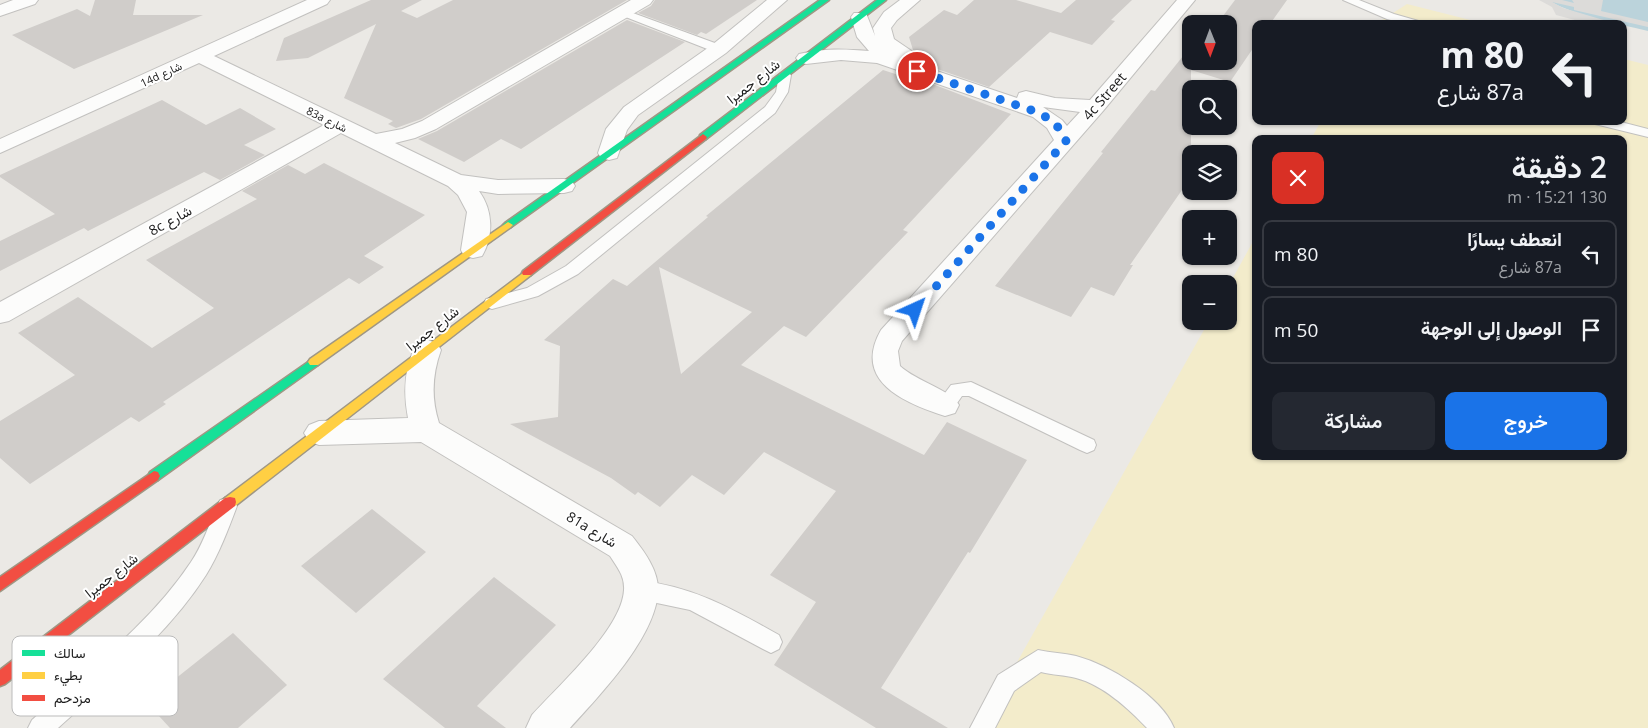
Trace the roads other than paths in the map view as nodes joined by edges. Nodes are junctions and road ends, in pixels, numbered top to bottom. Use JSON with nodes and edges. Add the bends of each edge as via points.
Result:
{"nodes":[{"id":1,"x":29,"y":0,"type":"edge"},
{"id":2,"x":321,"y":0,"type":"edge"},
{"id":3,"x":644,"y":0,"type":"edge"},
{"id":4,"x":778,"y":0,"type":"edge"},
{"id":5,"x":825,"y":0,"type":"edge"},
{"id":6,"x":882,"y":0,"type":"edge"},
{"id":7,"x":911,"y":0,"type":"edge"},
{"id":8,"x":1186,"y":0,"type":"edge"},
{"id":9,"x":1349,"y":0,"type":"edge"},
{"id":10,"x":0,"y":11,"type":"edge"},
{"id":11,"x":622,"y":12,"type":"junction"},
{"id":12,"x":860,"y":17,"type":"junction"},
{"id":13,"x":1405,"y":20,"type":"edge"},
{"id":14,"x":719,"y":49,"type":"junction"},
{"id":15,"x":199,"y":56,"type":"junction"},
{"id":16,"x":806,"y":58,"type":"junction"},
{"id":17,"x":946,"y":72,"type":"junction"},
{"id":18,"x":785,"y":75,"type":"junction"},
{"id":19,"x":1096,"y":107,"type":"junction"},
{"id":20,"x":340,"y":125,"type":"junction"},
{"id":21,"x":1616,"y":125,"type":"edge"},
{"id":22,"x":1648,"y":133,"type":"edge"},
{"id":23,"x":371,"y":141,"type":"junction"},
{"id":24,"x":1066,"y":141,"type":"junction"},
{"id":25,"x":0,"y":147,"type":"edge"},
{"id":26,"x":609,"y":154,"type":"junction"},
{"id":27,"x":456,"y":181,"type":"junction"},
{"id":28,"x":564,"y":186,"type":"junction"},
{"id":29,"x":472,"y":250,"type":"junction"},
{"id":30,"x":487,"y":304,"type":"junction"},
{"id":31,"x":0,"y":314,"type":"edge"},
{"id":32,"x":427,"y":350,"type":"junction"},
{"id":33,"x":944,"y":405,"type":"joint"},
{"id":34,"x":426,"y":430,"type":"junction"},
{"id":35,"x":319,"y":434,"type":"junction"},
{"id":36,"x":1087,"y":445,"type":"dead end"},
{"id":37,"x":228,"y":503,"type":"junction"},
{"id":38,"x":0,"y":585,"type":"edge"},
{"id":39,"x":641,"y":591,"type":"junction"},
{"id":40,"x":56,"y":636,"type":"edge"},
{"id":41,"x":138,"y":636,"type":"edge"},
{"id":42,"x":771,"y":642,"type":"dead end"},
{"id":43,"x":12,"y":670,"type":"edge"},
{"id":44,"x":0,"y":679,"type":"edge"},
{"id":45,"x":53,"y":716,"type":"edge"},
{"id":46,"x":40,"y":728,"type":"edge"},
{"id":47,"x":545,"y":728,"type":"edge"},
{"id":48,"x":982,"y":728,"type":"edge"},
{"id":49,"x":1162,"y":728,"type":"edge"}],
"edges":[{"from":1,"to":10,"type":"street"},
{"from":2,"to":15,"type":"street","name":"14d شارع"},
{"from":3,"to":11,"type":"street"},
{"from":4,"to":14,"type":"street"},
{"from":5,"to":26,"type":"main road","name":"شارع جميرا"},
{"from":6,"to":12,"type":"main road","name":"شارع جميرا"},
{"from":7,"to":17,"type":"street","via":[[884,22],[882,35],[893,48]]},
{"from":8,"to":19,"type":"street","name":"4c Street"},
{"from":9,"to":13,"type":"lane"},
{"from":11,"to":14,"type":"lane"},
{"from":11,"to":23,"type":"street","via":[[429,125],[408,134]]},
{"from":12,"to":16,"type":"main road","name":"شارع جميرا"},
{"from":12,"to":17,"type":"street","via":[[863,34],[878,49]]},
{"from":14,"to":26,"type":"street","via":[[631,111],[617,129]]},
{"from":15,"to":20,"type":"street","name":"83a شارع"},
{"from":15,"to":25,"type":"street","name":"14d شارع"},
{"from":16,"to":18,"type":"main road","name":"شارع جميرا"},
{"from":16,"to":24,"type":"street","via":[[841,54],[880,58],[1040,113],[1056,124]]},
{"from":17,"to":19,"type":"street","via":[[1043,102]]},
{"from":18,"to":30,"type":"main road","name":"شارع جميرا"},
{"from":18,"to":30,"type":"lane","via":[[782,92],[770,110],[572,270],[532,292]]},
{"from":19,"to":24,"type":"street","name":"4c Street"},
{"from":20,"to":23,"type":"street","name":"83a شارع"},
{"from":20,"to":31,"type":"street","name":"8c شارع"},
{"from":21,"to":22,"type":"lane"},
{"from":23,"to":27,"type":"street","name":"83a شارع"},
{"from":24,"to":33,"type":"street","name":"4c Street","via":[[884,348],[883,360],[897,382]]},
{"from":26,"to":28,"type":"main road","name":"شارع جميرا"},
{"from":27,"to":28,"type":"street","name":"83a شارع","via":[[498,187]]},
{"from":27,"to":29,"type":"street","name":"83a شارع","via":[[472,195],[478,210]]},
{"from":28,"to":29,"type":"main road","name":"شارع جميرا"},
{"from":29,"to":38,"type":"main road","name":"شارع جميرا"},
{"from":30,"to":32,"type":"main road","name":"شارع جميرا"},
{"from":32,"to":34,"type":"street","via":[[420,369],[418,389]]},
{"from":32,"to":35,"type":"main road","name":"شارع جميرا"},
{"from":33,"to":36,"type":"lane","via":[[957,390],[971,389]]},
{"from":34,"to":35,"type":"street"},
{"from":34,"to":39,"type":"street","name":"81a شارع","via":[[621,546],[636,566]]},
{"from":35,"to":37,"type":"main road","name":"شارع جميرا"},
{"from":37,"to":40,"type":"main road","name":"شارع جميرا"},
{"from":37,"to":41,"type":"lane","via":[[216,538],[195,574],[164,612]]},
{"from":39,"to":42,"type":"lane","via":[[670,593],[697,601]]},
{"from":39,"to":47,"type":"street","name":"81a شارع","via":[[636,618],[618,644]]},
{"from":43,"to":44,"type":"main road","name":"شارع جميرا"},
{"from":45,"to":46,"type":"lane"},
{"from":48,"to":49,"type":"lane","via":[[1006,683],[1038,661],[1078,668],[1111,683],[1154,717]]}]}
